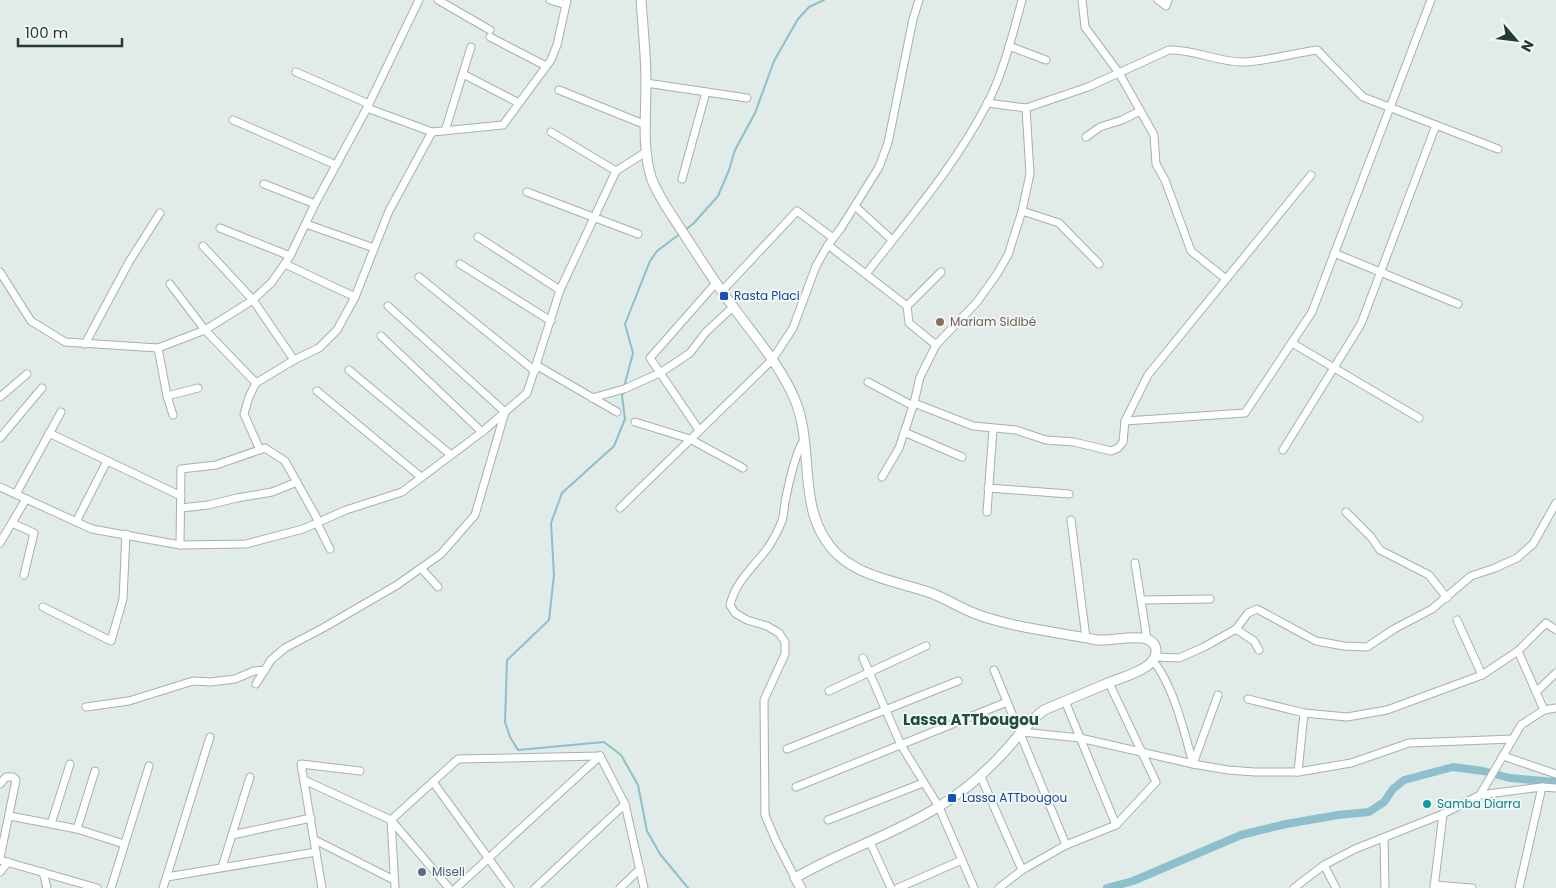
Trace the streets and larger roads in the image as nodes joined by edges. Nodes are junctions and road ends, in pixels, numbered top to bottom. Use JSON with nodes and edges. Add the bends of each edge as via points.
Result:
{"nodes":[{"id":1,"x":419,"y":0,"type":"edge"},
{"id":2,"x":438,"y":0,"type":"edge"},
{"id":3,"x":550,"y":0,"type":"edge"},
{"id":4,"x":641,"y":0,"type":"edge"},
{"id":5,"x":919,"y":0,"type":"edge"},
{"id":6,"x":1022,"y":0,"type":"edge"},
{"id":7,"x":1082,"y":0,"type":"edge"},
{"id":8,"x":1158,"y":0,"type":"edge"},
{"id":9,"x":1168,"y":0,"type":"edge"},
{"id":10,"x":1431,"y":0,"type":"edge"},
{"id":11,"x":566,"y":2,"type":"edge"},
{"id":12,"x":1009,"y":46,"type":"junction"},
{"id":13,"x":471,"y":47,"type":"dead end"},
{"id":14,"x":1046,"y":60,"type":"dead end"},
{"id":15,"x":546,"y":66,"type":"junction"},
{"id":16,"x":296,"y":72,"type":"dead end"},
{"id":17,"x":1119,"y":73,"type":"junction"},
{"id":18,"x":463,"y":74,"type":"junction"},
{"id":19,"x":646,"y":83,"type":"junction"},
{"id":20,"x":559,"y":90,"type":"dead end"},
{"id":21,"x":706,"y":92,"type":"junction"},
{"id":22,"x":747,"y":98,"type":"dead end"},
{"id":23,"x":519,"y":103,"type":"junction"},
{"id":24,"x":988,"y":103,"type":"junction"},
{"id":25,"x":368,"y":106,"type":"junction"},
{"id":26,"x":1390,"y":107,"type":"junction"},
{"id":27,"x":1026,"y":108,"type":"junction"},
{"id":28,"x":1140,"y":111,"type":"junction"},
{"id":29,"x":232,"y":120,"type":"dead end"},
{"id":30,"x":646,"y":125,"type":"junction"},
{"id":31,"x":1436,"y":125,"type":"junction"},
{"id":32,"x":445,"y":131,"type":"junction"},
{"id":33,"x":432,"y":132,"type":"junction"},
{"id":34,"x":551,"y":132,"type":"dead end"},
{"id":35,"x":1086,"y":137,"type":"dead end"},
{"id":36,"x":1498,"y":149,"type":"dead end"},
{"id":37,"x":646,"y":152,"type":"junction"},
{"id":38,"x":336,"y":165,"type":"junction"},
{"id":39,"x":616,"y":171,"type":"junction"},
{"id":40,"x":1311,"y":175,"type":"dead end"},
{"id":41,"x":682,"y":179,"type":"dead end"},
{"id":42,"x":264,"y":184,"type":"dead end"},
{"id":43,"x":527,"y":192,"type":"dead end"},
{"id":44,"x":315,"y":204,"type":"junction"},
{"id":45,"x":855,"y":206,"type":"junction"},
{"id":46,"x":1022,"y":210,"type":"junction"},
{"id":47,"x":160,"y":213,"type":"dead end"},
{"id":48,"x":594,"y":218,"type":"junction"},
{"id":49,"x":306,"y":224,"type":"junction"},
{"id":50,"x":220,"y":228,"type":"dead end"},
{"id":51,"x":638,"y":234,"type":"dead end"},
{"id":52,"x":478,"y":237,"type":"dead end"},
{"id":53,"x":833,"y":238,"type":"junction"},
{"id":54,"x":892,"y":240,"type":"junction"},
{"id":55,"x":828,"y":245,"type":"junction"},
{"id":56,"x":203,"y":246,"type":"dead end"},
{"id":57,"x":374,"y":248,"type":"junction"},
{"id":58,"x":1334,"y":253,"type":"junction"},
{"id":59,"x":290,"y":256,"type":"junction"},
{"id":60,"x":285,"y":264,"type":"junction"},
{"id":61,"x":460,"y":264,"type":"dead end"},
{"id":62,"x":1099,"y":264,"type":"dead end"},
{"id":63,"x":0,"y":272,"type":"edge"},
{"id":64,"x":941,"y":272,"type":"dead end"},
{"id":65,"x":1381,"y":272,"type":"junction"},
{"id":66,"x":866,"y":274,"type":"junction"},
{"id":67,"x":420,"y":277,"type":"dead end"},
{"id":68,"x":1226,"y":279,"type":"junction"},
{"id":69,"x":716,"y":283,"type":"junction"},
{"id":70,"x":170,"y":284,"type":"dead end"},
{"id":71,"x":560,"y":290,"type":"junction"},
{"id":72,"x":722,"y":291,"type":"junction"},
{"id":73,"x":354,"y":297,"type":"junction"},
{"id":74,"x":253,"y":300,"type":"junction"},
{"id":75,"x":1458,"y":304,"type":"dead end"},
{"id":76,"x":388,"y":306,"type":"dead end"},
{"id":77,"x":733,"y":306,"type":"junction"},
{"id":78,"x":907,"y":306,"type":"junction"},
{"id":79,"x":551,"y":321,"type":"junction"},
{"id":80,"x":205,"y":330,"type":"junction"},
{"id":81,"x":381,"y":336,"type":"dead end"},
{"id":82,"x":1292,"y":342,"type":"junction"},
{"id":83,"x":85,"y":344,"type":"junction"},
{"id":84,"x":936,"y":346,"type":"junction"},
{"id":85,"x":158,"y":348,"type":"junction"},
{"id":86,"x":294,"y":360,"type":"junction"},
{"id":87,"x":772,"y":360,"type":"junction"},
{"id":88,"x":536,"y":368,"type":"junction"},
{"id":89,"x":1334,"y":368,"type":"junction"},
{"id":90,"x":349,"y":370,"type":"dead end"},
{"id":91,"x":660,"y":373,"type":"junction"},
{"id":92,"x":27,"y":374,"type":"dead end"},
{"id":93,"x":868,"y":382,"type":"dead end"},
{"id":94,"x":256,"y":383,"type":"junction"},
{"id":95,"x":42,"y":388,"type":"dead end"},
{"id":96,"x":198,"y":388,"type":"dead end"},
{"id":97,"x":317,"y":391,"type":"dead end"},
{"id":98,"x":167,"y":396,"type":"junction"},
{"id":99,"x":0,"y":397,"type":"edge"},
{"id":100,"x":592,"y":398,"type":"junction"},
{"id":101,"x":913,"y":404,"type":"junction"},
{"id":102,"x":61,"y":412,"type":"dead end"},
{"id":103,"x":505,"y":412,"type":"junction"},
{"id":104,"x":617,"y":412,"type":"dead end"},
{"id":105,"x":173,"y":415,"type":"dead end"},
{"id":106,"x":1419,"y":418,"type":"dead end"},
{"id":107,"x":1125,"y":421,"type":"junction"},
{"id":108,"x":635,"y":422,"type":"dead end"},
{"id":109,"x":993,"y":429,"type":"junction"},
{"id":110,"x":699,"y":430,"type":"junction"},
{"id":111,"x":482,"y":432,"type":"junction"},
{"id":112,"x":904,"y":432,"type":"junction"},
{"id":113,"x":49,"y":433,"type":"junction"},
{"id":114,"x":0,"y":438,"type":"edge"},
{"id":115,"x":690,"y":439,"type":"junction"},
{"id":116,"x":804,"y":440,"type":"junction"},
{"id":117,"x":260,"y":450,"type":"junction"},
{"id":118,"x":1283,"y":450,"type":"dead end"},
{"id":119,"x":451,"y":455,"type":"junction"},
{"id":120,"x":962,"y":456,"type":"dead end"},
{"id":121,"x":107,"y":461,"type":"junction"},
{"id":122,"x":743,"y":468,"type":"dead end"},
{"id":123,"x":882,"y":476,"type":"dead end"},
{"id":124,"x":421,"y":477,"type":"junction"},
{"id":125,"x":297,"y":482,"type":"junction"},
{"id":126,"x":0,"y":487,"type":"edge"},
{"id":127,"x":988,"y":488,"type":"junction"},
{"id":128,"x":16,"y":494,"type":"junction"},
{"id":129,"x":1068,"y":494,"type":"dead end"},
{"id":130,"x":181,"y":496,"type":"junction"},
{"id":131,"x":26,"y":499,"type":"junction"},
{"id":132,"x":1556,"y":503,"type":"edge"},
{"id":133,"x":181,"y":508,"type":"junction"},
{"id":134,"x":620,"y":508,"type":"dead end"},
{"id":135,"x":987,"y":512,"type":"dead end"},
{"id":136,"x":1346,"y":512,"type":"dead end"},
{"id":137,"x":1071,"y":520,"type":"dead end"},
{"id":138,"x":76,"y":522,"type":"junction"},
{"id":139,"x":318,"y":522,"type":"junction"},
{"id":140,"x":12,"y":523,"type":"junction"},
{"id":141,"x":126,"y":534,"type":"junction"},
{"id":142,"x":0,"y":543,"type":"edge"},
{"id":143,"x":180,"y":545,"type":"junction"},
{"id":144,"x":330,"y":549,"type":"dead end"},
{"id":145,"x":1135,"y":563,"type":"dead end"},
{"id":146,"x":421,"y":568,"type":"junction"},
{"id":147,"x":24,"y":575,"type":"dead end"},
{"id":148,"x":438,"y":587,"type":"dead end"},
{"id":149,"x":1447,"y":598,"type":"junction"},
{"id":150,"x":1140,"y":600,"type":"junction"},
{"id":151,"x":1210,"y":600,"type":"dead end"},
{"id":152,"x":43,"y":607,"type":"dead end"},
{"id":153,"x":1457,"y":620,"type":"dead end"},
{"id":154,"x":1236,"y":629,"type":"junction"},
{"id":155,"x":1556,"y":630,"type":"edge"},
{"id":156,"x":1086,"y":638,"type":"junction"},
{"id":157,"x":1147,"y":639,"type":"junction"},
{"id":158,"x":926,"y":646,"type":"dead end"},
{"id":159,"x":1259,"y":650,"type":"dead end"},
{"id":160,"x":1518,"y":651,"type":"junction"},
{"id":161,"x":863,"y":658,"type":"dead end"},
{"id":162,"x":1154,"y":659,"type":"junction"},
{"id":163,"x":265,"y":670,"type":"junction"},
{"id":164,"x":994,"y":670,"type":"dead end"},
{"id":165,"x":869,"y":673,"type":"junction"},
{"id":166,"x":1556,"y":673,"type":"edge"},
{"id":167,"x":1482,"y":675,"type":"junction"},
{"id":168,"x":958,"y":681,"type":"dead end"},
{"id":169,"x":1109,"y":683,"type":"junction"},
{"id":170,"x":256,"y":684,"type":"dead end"},
{"id":171,"x":829,"y":691,"type":"dead end"},
{"id":172,"x":1536,"y":692,"type":"junction"},
{"id":173,"x":1218,"y":695,"type":"dead end"},
{"id":174,"x":1248,"y":699,"type":"dead end"},
{"id":175,"x":1064,"y":701,"type":"junction"},
{"id":176,"x":1007,"y":702,"type":"junction"},
{"id":177,"x":86,"y":707,"type":"dead end"},
{"id":178,"x":1556,"y":708,"type":"edge"},
{"id":179,"x":885,"y":710,"type":"junction"},
{"id":180,"x":1544,"y":710,"type":"junction"},
{"id":181,"x":1304,"y":713,"type":"junction"},
{"id":182,"x":1021,"y":732,"type":"junction"},
{"id":183,"x":210,"y":737,"type":"dead end"},
{"id":184,"x":1080,"y":738,"type":"junction"},
{"id":185,"x":1513,"y":739,"type":"junction"},
{"id":186,"x":901,"y":745,"type":"junction"},
{"id":187,"x":787,"y":749,"type":"dead end"},
{"id":188,"x":1142,"y":752,"type":"junction"},
{"id":189,"x":600,"y":756,"type":"junction"},
{"id":190,"x":1503,"y":756,"type":"junction"},
{"id":191,"x":70,"y":764,"type":"dead end"},
{"id":192,"x":1193,"y":764,"type":"junction"},
{"id":193,"x":149,"y":766,"type":"dead end"},
{"id":194,"x":360,"y":771,"type":"dead end"},
{"id":195,"x":95,"y":772,"type":"dead end"},
{"id":196,"x":1298,"y":772,"type":"junction"},
{"id":197,"x":1556,"y":774,"type":"edge"},
{"id":198,"x":980,"y":775,"type":"junction"},
{"id":199,"x":250,"y":777,"type":"dead end"},
{"id":200,"x":304,"y":780,"type":"junction"},
{"id":201,"x":433,"y":782,"type":"junction"},
{"id":202,"x":924,"y":783,"type":"junction"},
{"id":203,"x":0,"y":784,"type":"edge"},
{"id":204,"x":796,"y":787,"type":"dead end"},
{"id":205,"x":1542,"y":787,"type":"junction"},
{"id":206,"x":1556,"y":788,"type":"edge"},
{"id":207,"x":1480,"y":795,"type":"junction"},
{"id":208,"x":625,"y":804,"type":"junction"},
{"id":209,"x":939,"y":807,"type":"junction"},
{"id":210,"x":1443,"y":814,"type":"junction"},
{"id":211,"x":10,"y":816,"type":"junction"},
{"id":212,"x":311,"y":818,"type":"junction"},
{"id":213,"x":391,"y":820,"type":"junction"},
{"id":214,"x":828,"y":820,"type":"dead end"},
{"id":215,"x":51,"y":824,"type":"junction"},
{"id":216,"x":1116,"y":825,"type":"junction"},
{"id":217,"x":77,"y":829,"type":"junction"},
{"id":218,"x":232,"y":835,"type":"junction"},
{"id":219,"x":1384,"y":838,"type":"junction"},
{"id":220,"x":315,"y":840,"type":"junction"},
{"id":221,"x":870,"y":842,"type":"junction"},
{"id":222,"x":124,"y":844,"type":"junction"},
{"id":223,"x":1066,"y":846,"type":"junction"},
{"id":224,"x":316,"y":852,"type":"junction"},
{"id":225,"x":488,"y":858,"type":"junction"},
{"id":226,"x":0,"y":859,"type":"edge"},
{"id":227,"x":962,"y":860,"type":"junction"},
{"id":228,"x":8,"y":862,"type":"junction"},
{"id":229,"x":1324,"y":865,"type":"junction"},
{"id":230,"x":222,"y":867,"type":"junction"},
{"id":231,"x":640,"y":869,"type":"junction"},
{"id":232,"x":1022,"y":870,"type":"junction"},
{"id":233,"x":0,"y":872,"type":"edge"},
{"id":234,"x":43,"y":872,"type":"junction"},
{"id":235,"x":167,"y":877,"type":"junction"},
{"id":236,"x":795,"y":878,"type":"junction"},
{"id":237,"x":394,"y":880,"type":"junction"},
{"id":238,"x":1434,"y":886,"type":"edge"},
{"id":239,"x":47,"y":888,"type":"edge"},
{"id":240,"x":96,"y":888,"type":"edge"},
{"id":241,"x":111,"y":888,"type":"edge"},
{"id":242,"x":163,"y":888,"type":"edge"},
{"id":243,"x":322,"y":888,"type":"edge"},
{"id":244,"x":395,"y":888,"type":"edge"},
{"id":245,"x":449,"y":888,"type":"edge"},
{"id":246,"x":456,"y":888,"type":"edge"},
{"id":247,"x":510,"y":888,"type":"edge"},
{"id":248,"x":535,"y":888,"type":"edge"},
{"id":249,"x":620,"y":888,"type":"edge"},
{"id":250,"x":644,"y":888,"type":"edge"},
{"id":251,"x":802,"y":888,"type":"edge"},
{"id":252,"x":891,"y":888,"type":"edge"},
{"id":253,"x":898,"y":888,"type":"edge"},
{"id":254,"x":974,"y":888,"type":"edge"},
{"id":255,"x":999,"y":888,"type":"edge"},
{"id":256,"x":1294,"y":888,"type":"edge"},
{"id":257,"x":1336,"y":888,"type":"edge"},
{"id":258,"x":1385,"y":888,"type":"edge"},
{"id":259,"x":1472,"y":888,"type":"edge"},
{"id":260,"x":1519,"y":888,"type":"edge"}],
"edges":[{"from":1,"to":25,"type":"street"},
{"from":2,"to":15,"type":"street"},
{"from":3,"to":11,"type":"street"},
{"from":4,"to":19,"type":"street"},
{"from":5,"to":45,"type":"street","via":[[888,143],[880,167]]},
{"from":6,"to":12,"type":"street"},
{"from":7,"to":17,"type":"street","via":[[1085,27]]},
{"from":8,"to":9,"type":"street","via":[[1166,6]]},
{"from":10,"to":26,"type":"street"},
{"from":11,"to":15,"type":"street","via":[[557,45]]},
{"from":12,"to":14,"type":"street"},
{"from":12,"to":24,"type":"street"},
{"from":13,"to":18,"type":"street"},
{"from":15,"to":23,"type":"street"},
{"from":16,"to":25,"type":"street"},
{"from":17,"to":26,"type":"street","via":[[1169,50],[1182,49],[1244,62],[1317,50],[1363,97]]},
{"from":17,"to":27,"type":"street"},
{"from":17,"to":28,"type":"street"},
{"from":18,"to":23,"type":"street"},
{"from":18,"to":32,"type":"street"},
{"from":19,"to":21,"type":"street"},
{"from":19,"to":30,"type":"street"},
{"from":20,"to":30,"type":"street"},
{"from":21,"to":22,"type":"street"},
{"from":21,"to":41,"type":"street"},
{"from":23,"to":32,"type":"street","via":[[502,125]]},
{"from":24,"to":27,"type":"street"},
{"from":24,"to":54,"type":"street","via":[[944,174]]},
{"from":25,"to":33,"type":"street"},
{"from":25,"to":38,"type":"street"},
{"from":26,"to":31,"type":"street"},
{"from":26,"to":58,"type":"street"},
{"from":27,"to":46,"type":"street","via":[[1030,174]]},
{"from":28,"to":35,"type":"street","via":[[1100,127]]},
{"from":28,"to":68,"type":"street","via":[[1154,135],[1156,164],[1191,250]]},
{"from":29,"to":38,"type":"street"},
{"from":30,"to":37,"type":"street"},
{"from":31,"to":36,"type":"street"},
{"from":31,"to":65,"type":"street"},
{"from":32,"to":33,"type":"street"},
{"from":33,"to":57,"type":"street","via":[[389,211]]},
{"from":34,"to":39,"type":"street"},
{"from":37,"to":39,"type":"street"},
{"from":37,"to":69,"type":"street","via":[[652,180]]},
{"from":38,"to":44,"type":"street"},
{"from":39,"to":48,"type":"street"},
{"from":40,"to":68,"type":"street"},
{"from":42,"to":44,"type":"street"},
{"from":43,"to":48,"type":"street"},
{"from":44,"to":49,"type":"street"},
{"from":45,"to":53,"type":"street"},
{"from":45,"to":54,"type":"street"},
{"from":46,"to":62,"type":"street","via":[[1059,223]]},
{"from":46,"to":84,"type":"street","via":[[1008,255],[997,274],[977,302]]},
{"from":47,"to":83,"type":"street","via":[[129,262]]},
{"from":48,"to":51,"type":"street"},
{"from":48,"to":71,"type":"street"},
{"from":49,"to":57,"type":"street"},
{"from":49,"to":59,"type":"street"},
{"from":50,"to":59,"type":"street"},
{"from":52,"to":71,"type":"street"},
{"from":53,"to":55,"type":"street"},
{"from":53,"to":72,"type":"street","via":[[797,211]]},
{"from":54,"to":66,"type":"street"},
{"from":55,"to":66,"type":"street"},
{"from":55,"to":87,"type":"street","via":[[816,266],[793,328]]},
{"from":56,"to":74,"type":"street"},
{"from":57,"to":73,"type":"street"},
{"from":58,"to":65,"type":"street"},
{"from":58,"to":82,"type":"street","via":[[1312,312]]},
{"from":59,"to":60,"type":"street"},
{"from":60,"to":73,"type":"street"},
{"from":60,"to":74,"type":"street"},
{"from":61,"to":79,"type":"street"},
{"from":63,"to":83,"type":"street","via":[[31,322],[65,342]]},
{"from":64,"to":78,"type":"street"},
{"from":65,"to":75,"type":"street"},
{"from":65,"to":89,"type":"street","via":[[1362,324]]},
{"from":66,"to":78,"type":"street"},
{"from":67,"to":88,"type":"street"},
{"from":68,"to":107,"type":"street","via":[[1148,374]]},
{"from":69,"to":72,"type":"street"},
{"from":69,"to":91,"type":"street","via":[[650,358]]},
{"from":70,"to":80,"type":"street"},
{"from":71,"to":79,"type":"street"},
{"from":72,"to":77,"type":"street"},
{"from":73,"to":86,"type":"street","via":[[337,330],[319,348]]},
{"from":74,"to":80,"type":"street"},
{"from":74,"to":86,"type":"street"},
{"from":76,"to":103,"type":"street"},
{"from":77,"to":87,"type":"street"},
{"from":77,"to":91,"type":"street","via":[[690,353]]},
{"from":78,"to":84,"type":"street","via":[[909,323]]},
{"from":79,"to":88,"type":"street"},
{"from":80,"to":85,"type":"street"},
{"from":80,"to":94,"type":"street"},
{"from":81,"to":111,"type":"street"},
{"from":82,"to":89,"type":"street"},
{"from":82,"to":107,"type":"street","via":[[1245,413]]},
{"from":83,"to":85,"type":"street"},
{"from":84,"to":101,"type":"street","via":[[920,377]]},
{"from":85,"to":98,"type":"street"},
{"from":86,"to":94,"type":"street"},
{"from":87,"to":110,"type":"street"},
{"from":87,"to":116,"type":"street","via":[[796,402]]},
{"from":88,"to":100,"type":"street"},
{"from":88,"to":103,"type":"street","via":[[527,393]]},
{"from":89,"to":106,"type":"street"},
{"from":89,"to":118,"type":"street"},
{"from":90,"to":119,"type":"street"},
{"from":91,"to":100,"type":"street"},
{"from":91,"to":110,"type":"street"},
{"from":92,"to":99,"type":"street"},
{"from":93,"to":101,"type":"street"},
{"from":94,"to":117,"type":"street","via":[[244,414]]},
{"from":95,"to":114,"type":"street"},
{"from":96,"to":98,"type":"street"},
{"from":97,"to":124,"type":"street"},
{"from":98,"to":105,"type":"street"},
{"from":100,"to":104,"type":"street"},
{"from":101,"to":109,"type":"street","via":[[973,426]]},
{"from":101,"to":112,"type":"street"},
{"from":102,"to":113,"type":"street"},
{"from":103,"to":111,"type":"street"},
{"from":103,"to":146,"type":"street","via":[[475,515],[442,554]]},
{"from":107,"to":109,"type":"street","via":[[1123,442],[1111,451],[1074,442],[1046,440],[1016,430]]},
{"from":108,"to":115,"type":"street"},
{"from":109,"to":127,"type":"street"},
{"from":110,"to":115,"type":"street"},
{"from":111,"to":119,"type":"street"},
{"from":112,"to":120,"type":"street"},
{"from":112,"to":123,"type":"street","via":[[899,448]]},
{"from":113,"to":121,"type":"street"},
{"from":113,"to":128,"type":"street"},
{"from":115,"to":122,"type":"street"},
{"from":115,"to":134,"type":"street"},
{"from":116,"to":156,"type":"street","via":[[813,514],[828,543],[853,566],[932,593],[975,614]]},
{"from":116,"to":236,"type":"street","via":[[794,466],[783,519],[773,541],[733,592],[730,605],[735,613],[767,626],[785,642],[785,654],[764,700],[765,815]]},
{"from":117,"to":125,"type":"street","via":[[265,448],[285,461]]},
{"from":117,"to":130,"type":"street","via":[[216,465],[181,469]]},
{"from":119,"to":124,"type":"street"},
{"from":121,"to":130,"type":"street"},
{"from":121,"to":138,"type":"street"},
{"from":124,"to":139,"type":"street","via":[[402,492]]},
{"from":125,"to":133,"type":"street","via":[[272,492]]},
{"from":125,"to":139,"type":"street"},
{"from":126,"to":128,"type":"street"},
{"from":127,"to":129,"type":"street"},
{"from":127,"to":135,"type":"street"},
{"from":128,"to":131,"type":"street"},
{"from":130,"to":133,"type":"street"},
{"from":131,"to":138,"type":"street"},
{"from":131,"to":140,"type":"street"},
{"from":132,"to":149,"type":"street","via":[[1533,544],[1517,558],[1471,576]]},
{"from":133,"to":143,"type":"street"},
{"from":136,"to":149,"type":"street","via":[[1380,550],[1428,575]]},
{"from":137,"to":156,"type":"street"},
{"from":138,"to":141,"type":"street","via":[[92,529]]},
{"from":139,"to":143,"type":"street","via":[[303,530],[246,544]]},
{"from":139,"to":144,"type":"street"},
{"from":140,"to":142,"type":"street"},
{"from":140,"to":147,"type":"street","via":[[34,533]]},
{"from":141,"to":143,"type":"street"},
{"from":141,"to":152,"type":"street","via":[[123,599],[111,641]]},
{"from":145,"to":150,"type":"street"},
{"from":146,"to":148,"type":"street"},
{"from":146,"to":163,"type":"street","via":[[331,624],[285,648]]},
{"from":149,"to":154,"type":"street","via":[[1367,647],[1316,641],[1257,609],[1248,613]]},
{"from":150,"to":151,"type":"street"},
{"from":150,"to":157,"type":"street"},
{"from":153,"to":167,"type":"street"},
{"from":154,"to":159,"type":"street","via":[[1254,641]]},
{"from":154,"to":162,"type":"street","via":[[1179,658]]},
{"from":155,"to":160,"type":"street","via":[[1546,622]]},
{"from":156,"to":157,"type":"street","via":[[1109,641]]},
{"from":157,"to":162,"type":"street","via":[[1157,651]]},
{"from":158,"to":165,"type":"street"},
{"from":160,"to":167,"type":"street"},
{"from":160,"to":172,"type":"street"},
{"from":161,"to":165,"type":"street"},
{"from":162,"to":169,"type":"street","via":[[1138,672]]},
{"from":162,"to":192,"type":"street","via":[[1184,730]]},
{"from":163,"to":170,"type":"street"},
{"from":163,"to":177,"type":"street","via":[[211,682],[194,681],[129,701]]},
{"from":164,"to":176,"type":"street"},
{"from":165,"to":171,"type":"street"},
{"from":165,"to":179,"type":"street"},
{"from":166,"to":172,"type":"street"},
{"from":167,"to":181,"type":"street","via":[[1387,710],[1347,717]]},
{"from":168,"to":179,"type":"street"},
{"from":169,"to":175,"type":"street"},
{"from":169,"to":188,"type":"street"},
{"from":172,"to":180,"type":"street"},
{"from":173,"to":192,"type":"street"},
{"from":174,"to":181,"type":"street"},
{"from":175,"to":182,"type":"street","via":[[1044,710]]},
{"from":175,"to":184,"type":"street"},
{"from":176,"to":182,"type":"street"},
{"from":176,"to":186,"type":"street"},
{"from":178,"to":180,"type":"street"},
{"from":179,"to":186,"type":"street"},
{"from":179,"to":187,"type":"street"},
{"from":180,"to":185,"type":"street","via":[[1521,725]]},
{"from":181,"to":196,"type":"street"},
{"from":182,"to":184,"type":"street"},
{"from":182,"to":198,"type":"street"},
{"from":182,"to":223,"type":"street"},
{"from":183,"to":235,"type":"street"},
{"from":184,"to":188,"type":"street"},
{"from":184,"to":216,"type":"street"},
{"from":185,"to":190,"type":"street"},
{"from":185,"to":196,"type":"street","via":[[1409,743],[1351,763]]},
{"from":186,"to":202,"type":"street"},
{"from":186,"to":204,"type":"street"},
{"from":188,"to":192,"type":"street"},
{"from":188,"to":216,"type":"street","via":[[1156,782]]},
{"from":189,"to":201,"type":"street","via":[[458,759]]},
{"from":189,"to":208,"type":"street"},
{"from":189,"to":225,"type":"street"},
{"from":190,"to":197,"type":"street"},
{"from":190,"to":207,"type":"street"},
{"from":191,"to":215,"type":"street"},
{"from":192,"to":196,"type":"street","via":[[1228,770]]},
{"from":193,"to":222,"type":"street"},
{"from":194,"to":200,"type":"street","via":[[301,764]]},
{"from":195,"to":217,"type":"street"},
{"from":198,"to":209,"type":"street"},
{"from":198,"to":232,"type":"street"},
{"from":199,"to":218,"type":"street"},
{"from":200,"to":212,"type":"street"},
{"from":200,"to":213,"type":"street"},
{"from":201,"to":213,"type":"street"},
{"from":201,"to":225,"type":"street"},
{"from":202,"to":209,"type":"street"},
{"from":202,"to":214,"type":"street"},
{"from":203,"to":211,"type":"street","via":[[6,777],[16,780]]},
{"from":205,"to":206,"type":"street"},
{"from":205,"to":207,"type":"street"},
{"from":205,"to":260,"type":"street"},
{"from":207,"to":210,"type":"street"},
{"from":208,"to":231,"type":"street"},
{"from":208,"to":248,"type":"street"},
{"from":209,"to":221,"type":"street"},
{"from":209,"to":227,"type":"street"},
{"from":210,"to":219,"type":"street"},
{"from":210,"to":238,"type":"street"},
{"from":211,"to":215,"type":"street"},
{"from":211,"to":226,"type":"street"},
{"from":212,"to":218,"type":"street"},
{"from":212,"to":220,"type":"street"},
{"from":213,"to":237,"type":"street"},
{"from":213,"to":245,"type":"street"},
{"from":215,"to":217,"type":"street"},
{"from":216,"to":223,"type":"street"},
{"from":217,"to":222,"type":"street"},
{"from":218,"to":230,"type":"street"},
{"from":219,"to":229,"type":"street","via":[[1355,848]]},
{"from":219,"to":258,"type":"street"},
{"from":220,"to":224,"type":"street"},
{"from":220,"to":237,"type":"street"},
{"from":221,"to":236,"type":"street"},
{"from":221,"to":252,"type":"street"},
{"from":222,"to":241,"type":"street"},
{"from":223,"to":232,"type":"street"},
{"from":224,"to":230,"type":"street"},
{"from":224,"to":243,"type":"street"},
{"from":225,"to":246,"type":"street"},
{"from":225,"to":247,"type":"street"},
{"from":226,"to":228,"type":"street"},
{"from":227,"to":253,"type":"street"},
{"from":227,"to":254,"type":"street"},
{"from":228,"to":233,"type":"street"},
{"from":228,"to":234,"type":"street"},
{"from":229,"to":256,"type":"street"},
{"from":229,"to":257,"type":"street"},
{"from":230,"to":235,"type":"street"},
{"from":231,"to":249,"type":"street"},
{"from":231,"to":250,"type":"street"},
{"from":232,"to":255,"type":"street"},
{"from":234,"to":239,"type":"street"},
{"from":234,"to":240,"type":"street"},
{"from":235,"to":242,"type":"street"},
{"from":236,"to":251,"type":"street"},
{"from":237,"to":244,"type":"street"},
{"from":238,"to":259,"type":"street"}]}
